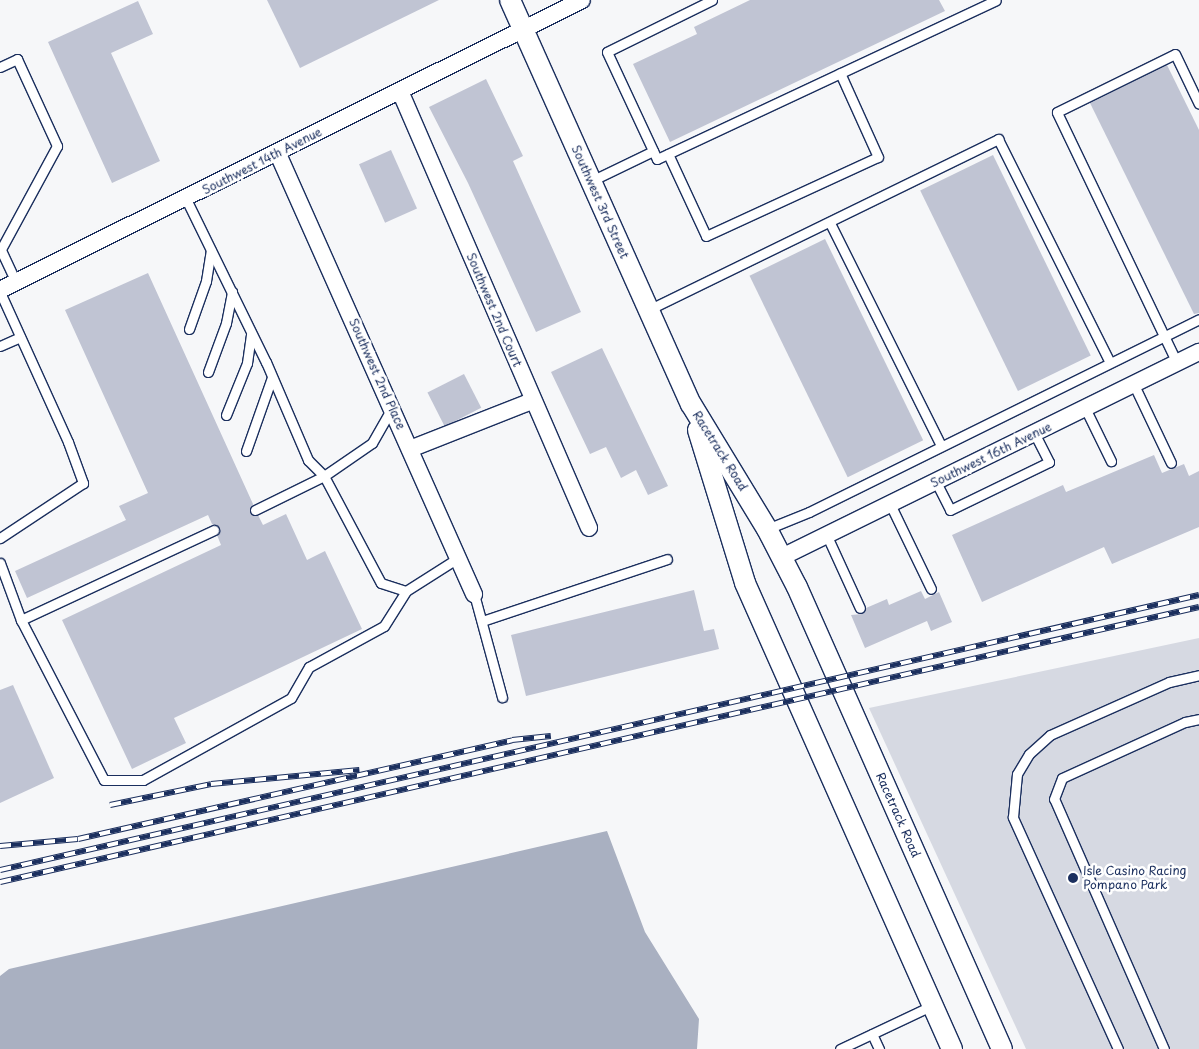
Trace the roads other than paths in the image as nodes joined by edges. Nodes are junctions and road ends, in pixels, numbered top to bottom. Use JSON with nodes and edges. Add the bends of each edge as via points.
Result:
{"nodes":[{"id":1,"x":510,"y":0,"type":"edge"},
{"id":2,"x":582,"y":0,"type":"edge"},
{"id":3,"x":712,"y":0,"type":"edge"},
{"id":4,"x":996,"y":0,"type":"edge"},
{"id":5,"x":977,"y":4,"type":"edge"},
{"id":6,"x":522,"y":28,"type":"junction"},
{"id":7,"x":0,"y":67,"type":"edge"},
{"id":8,"x":840,"y":73,"type":"junction"},
{"id":9,"x":400,"y":92,"type":"junction"},
{"id":10,"x":1199,"y":104,"type":"edge"},
{"id":11,"x":654,"y":151,"type":"junction"},
{"id":12,"x":278,"y":154,"type":"junction"},
{"id":13,"x":668,"y":154,"type":"junction"},
{"id":14,"x":591,"y":181,"type":"junction"},
{"id":15,"x":186,"y":199,"type":"junction"},
{"id":16,"x":830,"y":223,"type":"junction"},
{"id":17,"x":0,"y":248,"type":"edge"},
{"id":18,"x":212,"y":250,"type":"junction"},
{"id":19,"x":16,"y":282,"type":"junction"},
{"id":20,"x":0,"y":291,"type":"edge"},
{"id":21,"x":232,"y":292,"type":"junction"},
{"id":22,"x":648,"y":310,"type":"junction"},
{"id":23,"x":1199,"y":319,"type":"edge"},
{"id":24,"x":189,"y":329,"type":"dead end"},
{"id":25,"x":251,"y":333,"type":"junction"},
{"id":26,"x":1165,"y":336,"type":"junction"},
{"id":27,"x":20,"y":337,"type":"junction"},
{"id":28,"x":0,"y":346,"type":"edge"},
{"id":29,"x":1199,"y":352,"type":"edge"},
{"id":30,"x":1110,"y":363,"type":"junction"},
{"id":31,"x":1178,"y":363,"type":"junction"},
{"id":32,"x":208,"y":372,"type":"dead end"},
{"id":33,"x":272,"y":377,"type":"junction"},
{"id":34,"x":1134,"y":385,"type":"junction"},
{"id":35,"x":532,"y":401,"type":"junction"},
{"id":36,"x":691,"y":404,"type":"junction"},
{"id":37,"x":392,"y":408,"type":"junction"},
{"id":38,"x":1086,"y":410,"type":"junction"},
{"id":39,"x":226,"y":415,"type":"dead end"},
{"id":40,"x":1035,"y":434,"type":"junction"},
{"id":41,"x":941,"y":446,"type":"junction"},
{"id":42,"x":410,"y":449,"type":"junction"},
{"id":43,"x":246,"y":451,"type":"dead end"},
{"id":44,"x":1111,"y":462,"type":"dead end"},
{"id":45,"x":1171,"y":463,"type":"dead end"},
{"id":46,"x":324,"y":476,"type":"junction"},
{"id":47,"x":936,"y":482,"type":"junction"},
{"id":48,"x":890,"y":504,"type":"junction"},
{"id":49,"x":255,"y":510,"type":"dead end"},
{"id":50,"x":589,"y":528,"type":"dead end"},
{"id":51,"x":767,"y":529,"type":"junction"},
{"id":52,"x":214,"y":530,"type":"dead end"},
{"id":53,"x":827,"y":536,"type":"junction"},
{"id":54,"x":0,"y":538,"type":"edge"},
{"id":55,"x":782,"y":557,"type":"junction"},
{"id":56,"x":458,"y":558,"type":"junction"},
{"id":57,"x":667,"y":559,"type":"dead end"},
{"id":58,"x":0,"y":563,"type":"edge"},
{"id":59,"x":931,"y":589,"type":"dead end"},
{"id":60,"x":406,"y":591,"type":"junction"},
{"id":61,"x":474,"y":594,"type":"joint"},
{"id":62,"x":860,"y":608,"type":"dead end"},
{"id":63,"x":21,"y":620,"type":"junction"},
{"id":64,"x":482,"y":621,"type":"junction"},
{"id":65,"x":1199,"y":675,"type":"edge"},
{"id":66,"x":502,"y":697,"type":"dead end"},
{"id":67,"x":1199,"y":719,"type":"edge"},
{"id":68,"x":932,"y":1005,"type":"junction"},
{"id":69,"x":872,"y":1034,"type":"junction"},
{"id":70,"x":840,"y":1049,"type":"edge"},
{"id":71,"x":879,"y":1049,"type":"edge"},
{"id":72,"x":952,"y":1049,"type":"edge"},
{"id":73,"x":1002,"y":1049,"type":"edge"},
{"id":74,"x":1118,"y":1049,"type":"edge"},
{"id":75,"x":1164,"y":1049,"type":"edge"}],
"edges":[{"from":1,"to":6,"type":"street","name":"Southwest 3rd Street"},
{"from":2,"to":6,"type":"street","name":"Southwest 14th Avenue"},
{"from":3,"to":11,"type":"lane","via":[[607,52]]},
{"from":4,"to":5,"type":"lane"},
{"from":5,"to":8,"type":"lane"},
{"from":6,"to":9,"type":"street","name":"Southwest 14th Avenue"},
{"from":6,"to":14,"type":"street","name":"Southwest 3rd Street"},
{"from":7,"to":17,"type":"lane","via":[[17,59],[57,146]]},
{"from":8,"to":13,"type":"lane"},
{"from":8,"to":13,"type":"lane","via":[[878,157],[706,236]]},
{"from":9,"to":12,"type":"street","name":"Southwest 14th Avenue"},
{"from":9,"to":35,"type":"street","name":"Southwest 2nd Court"},
{"from":10,"to":26,"type":"lane","via":[[1175,54],[1057,112]]},
{"from":11,"to":13,"type":"lane","via":[[657,159]]},
{"from":11,"to":14,"type":"lane"},
{"from":12,"to":15,"type":"street","name":"Southwest 14th Avenue"},
{"from":12,"to":37,"type":"street","name":"Southwest 2nd Place"},
{"from":14,"to":22,"type":"street","name":"Southwest 3rd Street"},
{"from":15,"to":18,"type":"lane"},
{"from":15,"to":19,"type":"street","name":"Southwest 14th Avenue"},
{"from":16,"to":22,"type":"lane"},
{"from":16,"to":30,"type":"lane","via":[[998,139]]},
{"from":16,"to":41,"type":"lane"},
{"from":17,"to":19,"type":"lane"},
{"from":18,"to":21,"type":"lane"},
{"from":18,"to":24,"type":"lane","via":[[206,281]]},
{"from":19,"to":20,"type":"street","name":"Southwest 14th Avenue"},
{"from":20,"to":27,"type":"lane"},
{"from":21,"to":25,"type":"lane"},
{"from":21,"to":32,"type":"lane","via":[[226,323]]},
{"from":22,"to":36,"type":"street","name":"Southwest 3rd Street"},
{"from":23,"to":26,"type":"lane"},
{"from":25,"to":33,"type":"lane"},
{"from":25,"to":39,"type":"lane","via":[[247,363]]},
{"from":26,"to":30,"type":"lane"},
{"from":26,"to":31,"type":"lane"},
{"from":27,"to":28,"type":"lane"},
{"from":27,"to":54,"type":"lane","via":[[83,483]]},
{"from":29,"to":31,"type":"street","name":"Southwest 16th Avenue"},
{"from":30,"to":41,"type":"lane"},
{"from":31,"to":34,"type":"street","name":"Southwest 16th Avenue"},
{"from":33,"to":43,"type":"lane"},
{"from":33,"to":46,"type":"lane","via":[[308,460]]},
{"from":34,"to":38,"type":"street","name":"Southwest 16th Avenue"},
{"from":34,"to":45,"type":"lane"},
{"from":35,"to":42,"type":"street"},
{"from":35,"to":50,"type":"street","name":"Southwest 2nd Court"},
{"from":36,"to":51,"type":"street","name":"Racetrack Road"},
{"from":36,"to":68,"type":"street","name":"Racetrack Road","via":[[745,583]]},
{"from":37,"to":42,"type":"street","name":"Southwest 2nd Place"},
{"from":37,"to":46,"type":"lane","via":[[372,443]]},
{"from":38,"to":40,"type":"street","name":"Southwest 16th Avenue"},
{"from":38,"to":44,"type":"lane"},
{"from":40,"to":47,"type":"street","name":"Southwest 16th Avenue"},
{"from":40,"to":47,"type":"lane","via":[[1049,462],[959,506],[950,510]]},
{"from":41,"to":51,"type":"lane","via":[[809,512]]},
{"from":42,"to":56,"type":"street","name":"Southwest 2nd Place"},
{"from":46,"to":49,"type":"lane"},
{"from":46,"to":60,"type":"lane","via":[[381,583]]},
{"from":47,"to":48,"type":"street","name":"Southwest 16th Avenue"},
{"from":48,"to":53,"type":"street","name":"Southwest 16th Avenue"},
{"from":48,"to":59,"type":"lane"},
{"from":51,"to":55,"type":"street","name":"Racetrack Road"},
{"from":52,"to":63,"type":"lane"},
{"from":53,"to":55,"type":"street","name":"Southwest 16th Avenue"},
{"from":53,"to":62,"type":"lane"},
{"from":55,"to":73,"type":"street","name":"Racetrack Road"},
{"from":56,"to":60,"type":"lane"},
{"from":56,"to":61,"type":"street","name":"Southwest 2nd Place"},
{"from":57,"to":64,"type":"lane"},
{"from":58,"to":63,"type":"lane"},
{"from":60,"to":63,"type":"lane","via":[[384,626],[309,668],[292,698],[143,780],[104,780]]},
{"from":61,"to":64,"type":"lane"},
{"from":64,"to":66,"type":"lane"},
{"from":65,"to":74,"type":"lane","via":[[1169,682],[1050,735],[1029,754],[1017,774],[1013,817]]},
{"from":67,"to":75,"type":"lane","via":[[1062,778],[1054,799]]},
{"from":68,"to":69,"type":"lane"},
{"from":68,"to":72,"type":"street","name":"Racetrack Road"},
{"from":69,"to":70,"type":"lane"},
{"from":69,"to":71,"type":"lane"}]}
